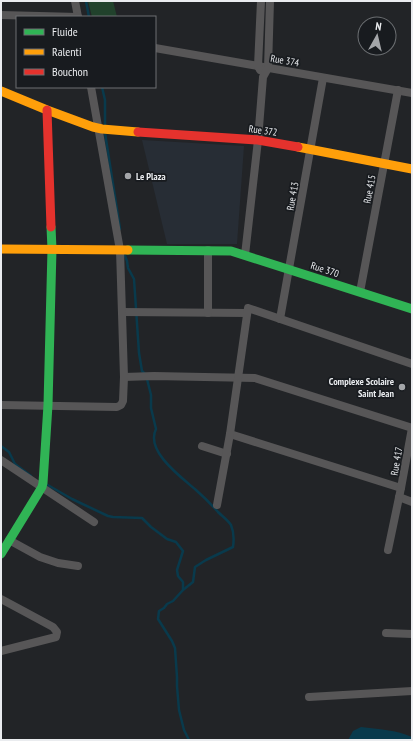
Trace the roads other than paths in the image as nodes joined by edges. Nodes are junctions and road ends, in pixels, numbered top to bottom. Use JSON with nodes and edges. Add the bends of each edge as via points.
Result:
{"nodes":[{"id":1,"x":75,"y":1,"type":"edge"},
{"id":2,"x":261,"y":1,"type":"edge"},
{"id":3,"x":270,"y":1,"type":"edge"},
{"id":4,"x":1,"y":15,"type":"edge"},
{"id":5,"x":40,"y":16,"type":"edge"},
{"id":6,"x":78,"y":16,"type":"edge"},
{"id":7,"x":156,"y":48,"type":"edge"},
{"id":8,"x":258,"y":66,"type":"junction"},
{"id":9,"x":268,"y":68,"type":"junction"},
{"id":10,"x":263,"y":77,"type":"junction"},
{"id":11,"x":323,"y":78,"type":"junction"},
{"id":12,"x":91,"y":88,"type":"edge"},
{"id":13,"x":398,"y":90,"type":"junction"},
{"id":14,"x":1,"y":91,"type":"edge"},
{"id":15,"x":412,"y":93,"type":"edge"},
{"id":16,"x":47,"y":110,"type":"junction"},
{"id":17,"x":103,"y":128,"type":"junction"},
{"id":18,"x":258,"y":140,"type":"junction"},
{"id":19,"x":310,"y":150,"type":"junction"},
{"id":20,"x":384,"y":164,"type":"junction"},
{"id":21,"x":412,"y":169,"type":"edge"},
{"id":22,"x":52,"y":249,"type":"junction"},
{"id":23,"x":1,"y":250,"type":"edge"},
{"id":24,"x":120,"y":250,"type":"junction"},
{"id":25,"x":208,"y":250,"type":"junction"},
{"id":26,"x":245,"y":255,"type":"junction"},
{"id":27,"x":289,"y":269,"type":"junction"},
{"id":28,"x":360,"y":292,"type":"junction"},
{"id":29,"x":412,"y":309,"type":"edge"},
{"id":30,"x":122,"y":312,"type":"junction"},
{"id":31,"x":208,"y":313,"type":"junction"},
{"id":32,"x":247,"y":313,"type":"junction"},
{"id":33,"x":280,"y":319,"type":"junction"},
{"id":34,"x":412,"y":364,"type":"edge"},
{"id":35,"x":124,"y":377,"type":"junction"},
{"id":36,"x":238,"y":377,"type":"junction"},
{"id":37,"x":1,"y":405,"type":"edge"},
{"id":38,"x":48,"y":406,"type":"junction"},
{"id":39,"x":412,"y":428,"type":"edge"},
{"id":40,"x":230,"y":434,"type":"junction"},
{"id":41,"x":202,"y":446,"type":"dead end"},
{"id":42,"x":227,"y":454,"type":"junction"},
{"id":43,"x":1,"y":460,"type":"edge"},
{"id":44,"x":42,"y":485,"type":"junction"},
{"id":45,"x":401,"y":488,"type":"junction"},
{"id":46,"x":399,"y":496,"type":"junction"},
{"id":47,"x":412,"y":502,"type":"edge"},
{"id":48,"x":217,"y":505,"type":"dead end"},
{"id":49,"x":94,"y":522,"type":"dead end"},
{"id":50,"x":9,"y":540,"type":"junction"},
{"id":51,"x":388,"y":550,"type":"dead end"},
{"id":52,"x":1,"y":554,"type":"edge"},
{"id":53,"x":78,"y":566,"type":"dead end"},
{"id":54,"x":1,"y":599,"type":"edge"},
{"id":55,"x":386,"y":632,"type":"dead end"},
{"id":56,"x":412,"y":634,"type":"edge"},
{"id":57,"x":1,"y":651,"type":"edge"},
{"id":58,"x":412,"y":691,"type":"edge"},
{"id":59,"x":309,"y":697,"type":"dead end"}],
"edges":[{"from":1,"to":6,"type":"street"},
{"from":2,"to":8,"type":"street"},
{"from":3,"to":9,"type":"street"},
{"from":4,"to":5,"type":"street"},
{"from":7,"to":8,"type":"street","name":"Rue 374"},
{"from":8,"to":9,"type":"street","name":"Rue 374"},
{"from":8,"to":10,"type":"street"},
{"from":9,"to":10,"type":"street"},
{"from":9,"to":11,"type":"street","name":"Rue 374"},
{"from":10,"to":18,"type":"street"},
{"from":11,"to":13,"type":"street","name":"Rue 374"},
{"from":11,"to":19,"type":"street","name":"Rue 413"},
{"from":12,"to":17,"type":"street"},
{"from":13,"to":15,"type":"street","name":"Rue 374"},
{"from":13,"to":20,"type":"street","name":"Rue 415"},
{"from":14,"to":16,"type":"street","name":"Rue 372"},
{"from":16,"to":17,"type":"street","name":"Rue 372"},
{"from":16,"to":22,"type":"street"},
{"from":17,"to":18,"type":"street","name":"Rue 372"},
{"from":17,"to":24,"type":"street"},
{"from":18,"to":19,"type":"street","name":"Rue 372"},
{"from":18,"to":26,"type":"street"},
{"from":19,"to":20,"type":"street","name":"Rue 372"},
{"from":19,"to":27,"type":"street","name":"Rue 413"},
{"from":20,"to":21,"type":"street","name":"Rue 372"},
{"from":20,"to":28,"type":"street","name":"Rue 415"},
{"from":22,"to":23,"type":"street","name":"Rue 370"},
{"from":22,"to":24,"type":"street","name":"Rue 370"},
{"from":22,"to":38,"type":"street"},
{"from":24,"to":25,"type":"street","name":"Rue 370"},
{"from":24,"to":30,"type":"street"},
{"from":25,"to":26,"type":"street","name":"Rue 370","via":[[231,250]]},
{"from":25,"to":31,"type":"street"},
{"from":26,"to":27,"type":"street","name":"Rue 370"},
{"from":27,"to":28,"type":"street","name":"Rue 370"},
{"from":27,"to":33,"type":"street","name":"Rue 413"},
{"from":28,"to":29,"type":"street","name":"Rue 370"},
{"from":30,"to":31,"type":"street"},
{"from":30,"to":35,"type":"street"},
{"from":31,"to":32,"type":"street"},
{"from":32,"to":33,"type":"street","via":[[248,308]]},
{"from":32,"to":36,"type":"street"},
{"from":33,"to":34,"type":"street"},
{"from":35,"to":36,"type":"street"},
{"from":35,"to":38,"type":"street","via":[[123,401],[117,407]]},
{"from":36,"to":39,"type":"street","via":[[255,378]]},
{"from":36,"to":40,"type":"street"},
{"from":37,"to":38,"type":"street"},
{"from":38,"to":44,"type":"street"},
{"from":39,"to":45,"type":"street","name":"Rue 417"},
{"from":40,"to":42,"type":"street"},
{"from":40,"to":45,"type":"street"},
{"from":41,"to":42,"type":"street"},
{"from":42,"to":48,"type":"street"},
{"from":43,"to":44,"type":"street"},
{"from":44,"to":49,"type":"street"},
{"from":44,"to":50,"type":"street"},
{"from":45,"to":46,"type":"street","name":"Rue 417"},
{"from":46,"to":47,"type":"street"},
{"from":46,"to":51,"type":"street","name":"Rue 417"},
{"from":50,"to":52,"type":"street"},
{"from":50,"to":53,"type":"street","via":[[40,557]]},
{"from":54,"to":57,"type":"street","via":[[54,627],[57,632],[56,637]]},
{"from":55,"to":56,"type":"street"},
{"from":58,"to":59,"type":"street"}]}
